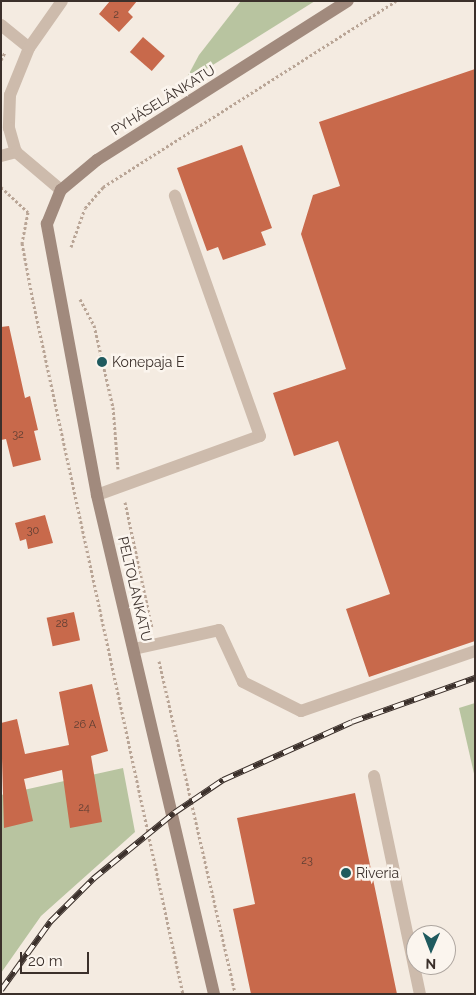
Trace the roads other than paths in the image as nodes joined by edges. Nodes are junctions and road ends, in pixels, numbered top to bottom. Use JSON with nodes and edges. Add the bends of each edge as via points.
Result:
{"nodes":[{"id":1,"x":62,"y":1,"type":"edge"},
{"id":2,"x":348,"y":1,"type":"edge"},
{"id":3,"x":1,"y":25,"type":"edge"},
{"id":4,"x":28,"y":48,"type":"junction"},
{"id":5,"x":16,"y":152,"type":"junction"},
{"id":6,"x":1,"y":156,"type":"edge"},
{"id":7,"x":61,"y":190,"type":"junction"},
{"id":8,"x":175,"y":196,"type":"dead end"},
{"id":9,"x":98,"y":495,"type":"junction"},
{"id":10,"x":134,"y":649,"type":"junction"},
{"id":11,"x":475,"y":651,"type":"edge"},
{"id":12,"x":374,"y":776,"type":"dead end"},
{"id":13,"x":214,"y":994,"type":"edge"},
{"id":14,"x":420,"y":994,"type":"edge"}],
"edges":[{"from":1,"to":4,"type":"street"},
{"from":2,"to":7,"type":"street","name":"PYHÄSELÄNKATU","via":[[97,160]]},
{"from":3,"to":4,"type":"street"},
{"from":4,"to":5,"type":"street","via":[[10,95],[9,128]]},
{"from":5,"to":6,"type":"street"},
{"from":5,"to":7,"type":"street"},
{"from":7,"to":9,"type":"street","name":"PELTOLANKATU","via":[[47,224],[48,238]]},
{"from":8,"to":9,"type":"street","via":[[260,436]]},
{"from":9,"to":10,"type":"street","name":"PELTOLANKATU"},
{"from":10,"to":11,"type":"street","via":[[219,630],[243,682],[301,711]]},
{"from":10,"to":13,"type":"street","name":"PELTOLANKATU"},
{"from":12,"to":14,"type":"street"}]}
